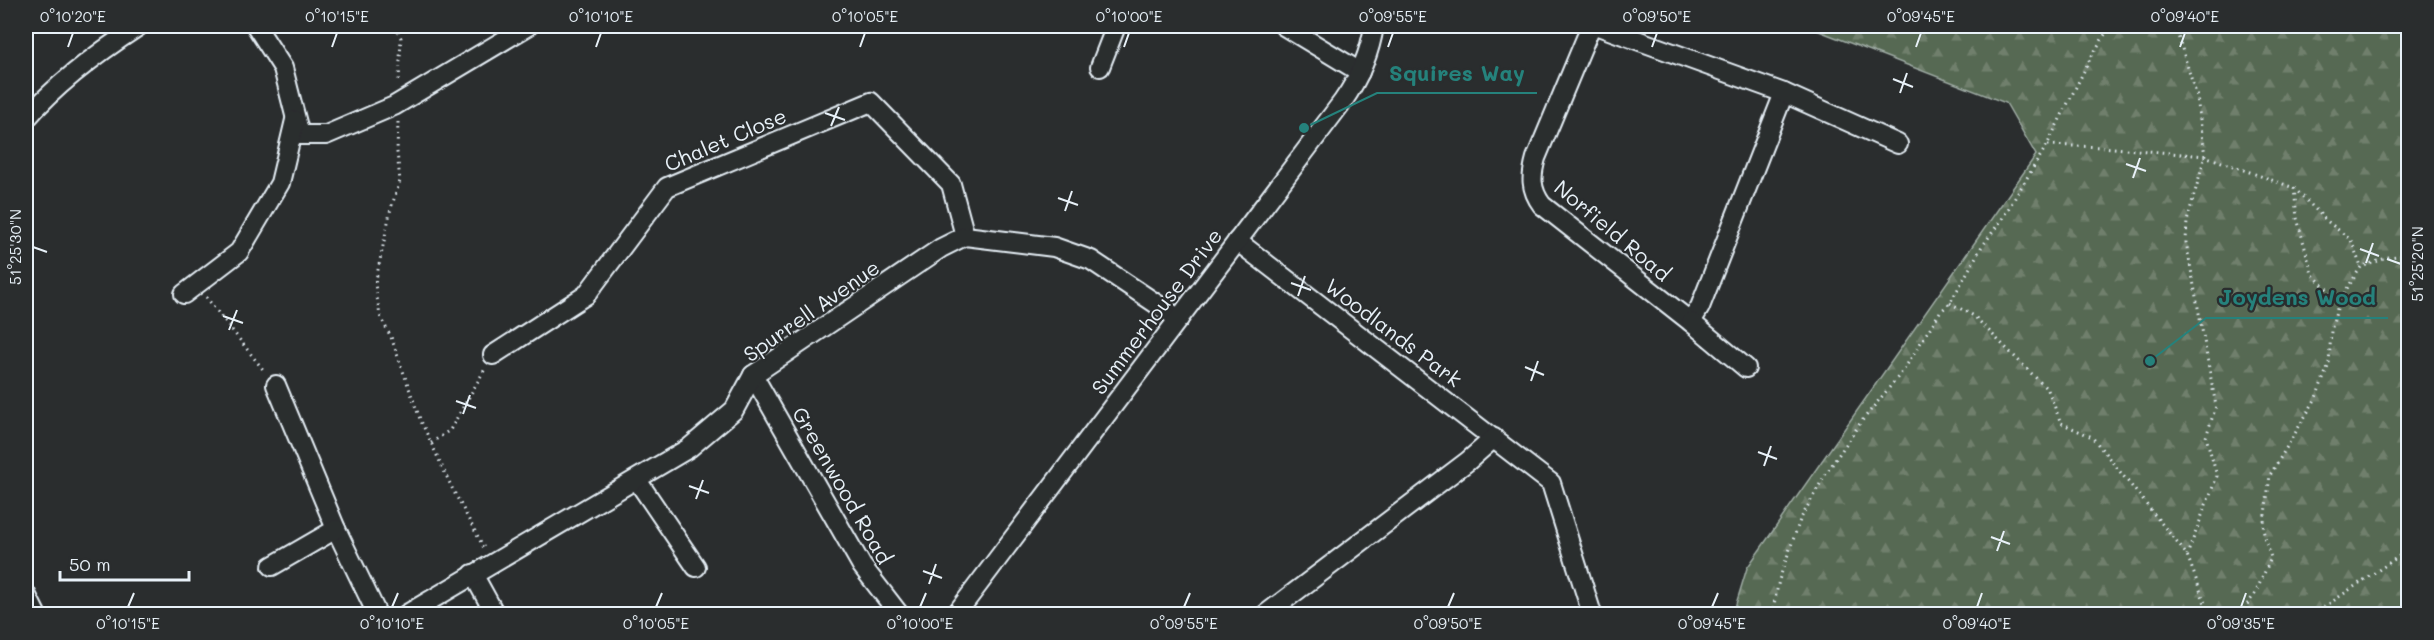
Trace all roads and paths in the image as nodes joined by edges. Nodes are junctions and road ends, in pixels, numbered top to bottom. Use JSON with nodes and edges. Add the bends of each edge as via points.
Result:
{"nodes":[{"id":1,"x":140,"y":26,"type":"edge"},
{"id":2,"x":256,"y":26,"type":"edge"},
{"id":3,"x":394,"y":26,"type":"edge"},
{"id":4,"x":528,"y":26,"type":"edge"},
{"id":5,"x":1116,"y":26,"type":"edge"},
{"id":6,"x":1284,"y":26,"type":"edge"},
{"id":7,"x":1374,"y":26,"type":"edge"},
{"id":8,"x":1591,"y":26,"type":"edge"},
{"id":9,"x":1598,"y":26,"type":"edge"},
{"id":10,"x":2110,"y":26,"type":"edge"},
{"id":11,"x":2175,"y":26,"type":"edge"},
{"id":12,"x":2312,"y":26,"type":"edge"},
{"id":13,"x":2321,"y":26,"type":"edge"},
{"id":14,"x":1100,"y":67,"type":"dead end"},
{"id":15,"x":1360,"y":72,"type":"junction"},
{"id":16,"x":1784,"y":93,"type":"junction"},
{"id":17,"x":399,"y":103,"type":"junction"},
{"id":18,"x":26,"y":118,"type":"edge"},
{"id":19,"x":295,"y":120,"type":"junction"},
{"id":20,"x":1898,"y":144,"type":"dead end"},
{"id":21,"x":2047,"y":145,"type":"junction"},
{"id":22,"x":2205,"y":156,"type":"junction"},
{"id":23,"x":2294,"y":188,"type":"junction"},
{"id":24,"x":964,"y":236,"type":"junction"},
{"id":25,"x":1237,"y":241,"type":"junction"},
{"id":26,"x":2409,"y":255,"type":"edge"},
{"id":27,"x":2361,"y":267,"type":"junction"},
{"id":28,"x":190,"y":290,"type":"joint"},
{"id":29,"x":2339,"y":301,"type":"junction"},
{"id":30,"x":1950,"y":303,"type":"junction"},
{"id":31,"x":1179,"y":319,"type":"junction"},
{"id":32,"x":1691,"y":322,"type":"junction"},
{"id":33,"x":493,"y":355,"type":"joint"},
{"id":34,"x":1746,"y":368,"type":"dead end"},
{"id":35,"x":753,"y":375,"type":"junction"},
{"id":36,"x":276,"y":385,"type":"joint"},
{"id":37,"x":1494,"y":438,"type":"junction"},
{"id":38,"x":431,"y":443,"type":"junction"},
{"id":39,"x":637,"y":480,"type":"junction"},
{"id":40,"x":336,"y":529,"type":"junction"},
{"id":41,"x":2409,"y":550,"type":"edge"},
{"id":42,"x":2187,"y":555,"type":"junction"},
{"id":43,"x":491,"y":564,"type":"junction"},
{"id":44,"x":272,"y":566,"type":"dead end"},
{"id":45,"x":696,"y":567,"type":"dead end"},
{"id":46,"x":473,"y":574,"type":"junction"},
{"id":47,"x":26,"y":594,"type":"edge"},
{"id":48,"x":36,"y":615,"type":"edge"},
{"id":49,"x":377,"y":615,"type":"edge"},
{"id":50,"x":407,"y":615,"type":"edge"},
{"id":51,"x":495,"y":615,"type":"edge"},
{"id":52,"x":899,"y":615,"type":"edge"},
{"id":53,"x":956,"y":615,"type":"edge"},
{"id":54,"x":1266,"y":615,"type":"edge"},
{"id":55,"x":1592,"y":615,"type":"edge"},
{"id":56,"x":1772,"y":615,"type":"edge"},
{"id":57,"x":2209,"y":615,"type":"edge"},
{"id":58,"x":2240,"y":615,"type":"edge"},
{"id":59,"x":2314,"y":615,"type":"edge"}],
"edges":[{"from":1,"to":18,"type":"street","via":[[100,52]]},
{"from":2,"to":19,"type":"street","via":[[282,68]]},
{"from":3,"to":17,"type":"path","via":[[401,38]]},
{"from":4,"to":17,"type":"street"},
{"from":5,"to":14,"type":"street"},
{"from":6,"to":15,"type":"street"},
{"from":7,"to":15,"type":"street","name":"Summerhouse Drive"},
{"from":8,"to":32,"type":"street","name":"Norfield Road","via":[[1536,158],[1533,190],[1542,205]]},
{"from":9,"to":16,"type":"street"},
{"from":10,"to":21,"type":"path"},
{"from":11,"to":22,"type":"path","via":[[2197,98]]},
{"from":12,"to":13,"type":"path"},
{"from":15,"to":25,"type":"street","name":"Summerhouse Drive","via":[[1343,101]]},
{"from":16,"to":20,"type":"street"},
{"from":16,"to":32,"type":"street"},
{"from":17,"to":19,"type":"street","via":[[326,135],[300,135]]},
{"from":17,"to":38,"type":"path","via":[[400,181],[375,284],[381,316]]},
{"from":19,"to":28,"type":"street","via":[[280,183],[238,252]]},
{"from":21,"to":22,"type":"path"},
{"from":21,"to":30,"type":"path"},
{"from":22,"to":23,"type":"path"},
{"from":22,"to":42,"type":"path","via":[[2187,221],[2186,242],[2216,406],[2206,437],[2217,476]]},
{"from":23,"to":27,"type":"path","via":[[2351,240]]},
{"from":23,"to":29,"type":"path","via":[[2296,218],[2312,274]]},
{"from":24,"to":31,"type":"street","via":[[1054,247],[1091,260]]},
{"from":24,"to":33,"type":"street","name":"Chalet Close","via":[[951,184],[871,102],[667,187],[586,295]]},
{"from":24,"to":35,"type":"street","name":"Spurrell Avenue"},
{"from":25,"to":31,"type":"street","name":"Summerhouse Drive"},
{"from":25,"to":37,"type":"street","name":"Woodlands Park"},
{"from":26,"to":27,"type":"path"},
{"from":27,"to":29,"type":"path"},
{"from":28,"to":36,"type":"path"},
{"from":29,"to":58,"type":"path","via":[[2331,331],[2329,364],[2315,400],[2270,475],[2263,530],[2271,558],[2255,594]]},
{"from":30,"to":42,"type":"path","via":[[1974,316],[2048,390],[2061,423],[2092,437]]},
{"from":30,"to":56,"type":"path","via":[[1825,475],[1800,520],[1779,580]]},
{"from":31,"to":53,"type":"street","name":"Summerhouse Drive"},
{"from":32,"to":34,"type":"street","name":"Norfield Road"},
{"from":33,"to":38,"type":"path","via":[[450,430]]},
{"from":35,"to":39,"type":"street","name":"Spurrell Avenue","via":[[734,410],[689,448]]},
{"from":35,"to":52,"type":"street","name":"Greenwood Road","via":[[862,566]]},
{"from":36,"to":40,"type":"street"},
{"from":37,"to":54,"type":"street"},
{"from":37,"to":55,"type":"street","name":"Woodlands Park","via":[[1551,483]]},
{"from":38,"to":43,"type":"path"},
{"from":39,"to":43,"type":"street","name":"Spurrell Avenue"},
{"from":39,"to":45,"type":"street"},
{"from":40,"to":44,"type":"street"},
{"from":40,"to":49,"type":"street"},
{"from":41,"to":59,"type":"path"},
{"from":42,"to":57,"type":"path"},
{"from":43,"to":46,"type":"street","name":"Spurrell Avenue"},
{"from":46,"to":50,"type":"street","name":"Spurrell Avenue"},
{"from":46,"to":51,"type":"street"},
{"from":47,"to":48,"type":"street"}]}
